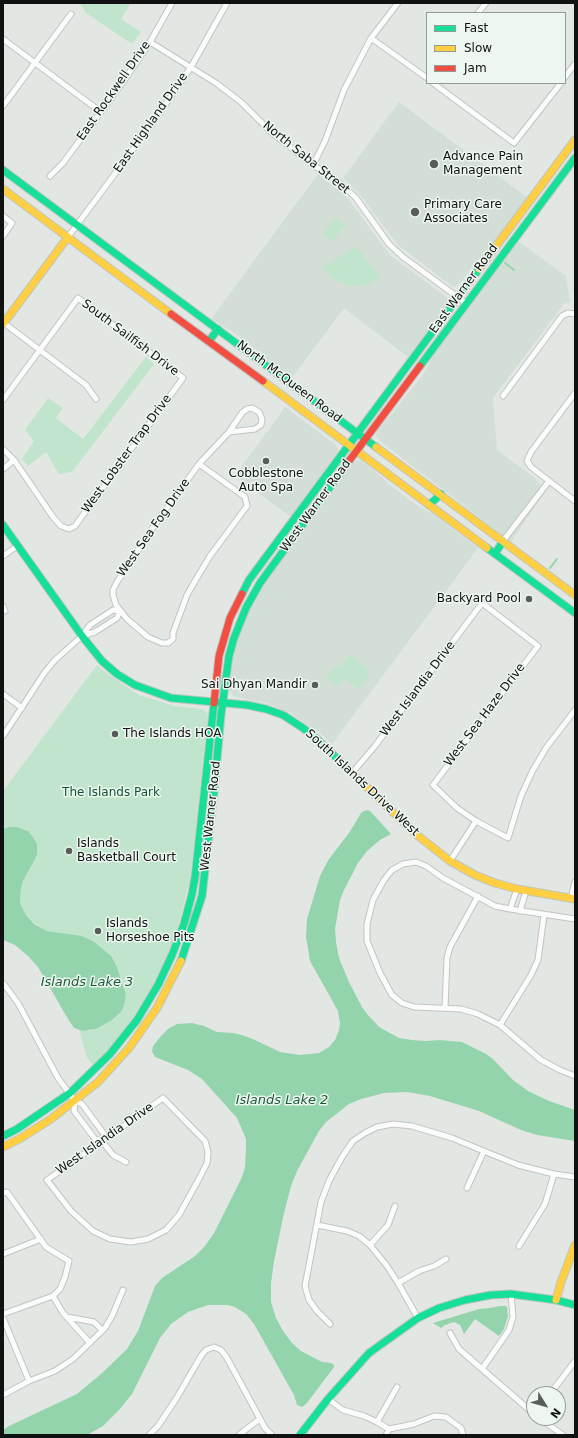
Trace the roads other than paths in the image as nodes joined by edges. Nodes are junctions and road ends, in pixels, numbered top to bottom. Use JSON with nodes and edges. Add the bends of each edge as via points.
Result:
{"nodes":[{"id":1,"x":172,"y":3,"type":"edge"},
{"id":2,"x":227,"y":3,"type":"edge"},
{"id":3,"x":398,"y":3,"type":"edge"},
{"id":4,"x":486,"y":3,"type":"edge"},
{"id":5,"x":479,"y":12,"type":"edge"},
{"id":6,"x":71,"y":14,"type":"dead end"},
{"id":7,"x":371,"y":38,"type":"junction"},
{"id":8,"x":3,"y":39,"type":"edge"},
{"id":9,"x":150,"y":42,"type":"junction"},
{"id":10,"x":35,"y":62,"type":"junction"},
{"id":11,"x":575,"y":64,"type":"edge"},
{"id":12,"x":191,"y":67,"type":"junction"},
{"id":13,"x":566,"y":75,"type":"edge"},
{"id":14,"x":426,"y":77,"type":"edge"},
{"id":15,"x":434,"y":84,"type":"edge"},
{"id":16,"x":560,"y":84,"type":"edge"},
{"id":17,"x":3,"y":106,"type":"edge"},
{"id":18,"x":101,"y":112,"type":"junction"},
{"id":19,"x":575,"y":140,"type":"edge"},
{"id":20,"x":575,"y":148,"type":"edge"},
{"id":21,"x":575,"y":158,"type":"edge"},
{"id":22,"x":313,"y":164,"type":"junction"},
{"id":23,"x":567,"y":168,"type":"junction"},
{"id":24,"x":3,"y":170,"type":"edge"},
{"id":25,"x":50,"y":176,"type":"dead end"},
{"id":26,"x":3,"y":189,"type":"edge"},
{"id":27,"x":3,"y":216,"type":"edge"},
{"id":28,"x":77,"y":225,"type":"junction"},
{"id":29,"x":3,"y":236,"type":"edge"},
{"id":30,"x":68,"y":237,"type":"junction"},
{"id":31,"x":458,"y":298,"type":"junction"},
{"id":32,"x":467,"y":304,"type":"junction"},
{"id":33,"x":575,"y":314,"type":"edge"},
{"id":34,"x":3,"y":324,"type":"edge"},
{"id":35,"x":218,"y":329,"type":"junction"},
{"id":36,"x":208,"y":341,"type":"junction"},
{"id":37,"x":529,"y":349,"type":"dead end"},
{"id":38,"x":39,"y":350,"type":"junction"},
{"id":39,"x":535,"y":354,"type":"junction"},
{"id":40,"x":183,"y":378,"type":"joint"},
{"id":41,"x":575,"y":393,"type":"edge"},
{"id":42,"x":503,"y":396,"type":"dead end"},
{"id":43,"x":3,"y":400,"type":"edge"},
{"id":44,"x":96,"y":400,"type":"dead end"},
{"id":45,"x":229,"y":432,"type":"junction"},
{"id":46,"x":358,"y":433,"type":"junction"},
{"id":47,"x":351,"y":442,"type":"junction"},
{"id":48,"x":361,"y":445,"type":"junction"},
{"id":49,"x":3,"y":449,"type":"edge"},
{"id":50,"x":14,"y":460,"type":"junction"},
{"id":51,"x":199,"y":464,"type":"junction"},
{"id":52,"x":3,"y":469,"type":"edge"},
{"id":53,"x":549,"y":481,"type":"junction"},
{"id":54,"x":441,"y":494,"type":"junction"},
{"id":55,"x":575,"y":501,"type":"edge"},
{"id":56,"x":429,"y":505,"type":"junction"},
{"id":57,"x":3,"y":525,"type":"edge"},
{"id":58,"x":503,"y":541,"type":"junction"},
{"id":59,"x":17,"y":546,"type":"junction"},
{"id":60,"x":495,"y":554,"type":"junction"},
{"id":61,"x":3,"y":556,"type":"edge"},
{"id":62,"x":254,"y":572,"type":"junction"},
{"id":63,"x":263,"y":578,"type":"junction"},
{"id":64,"x":575,"y":595,"type":"edge"},
{"id":65,"x":482,"y":603,"type":"joint"},
{"id":66,"x":120,"y":611,"type":"junction"},
{"id":67,"x":575,"y":613,"type":"edge"},
{"id":68,"x":82,"y":636,"type":"junction"},
{"id":69,"x":3,"y":694,"type":"edge"},
{"id":70,"x":214,"y":701,"type":"junction"},
{"id":71,"x":223,"y":702,"type":"junction"},
{"id":72,"x":22,"y":708,"type":"junction"},
{"id":73,"x":575,"y":710,"type":"edge"},
{"id":74,"x":3,"y":736,"type":"edge"},
{"id":75,"x":352,"y":773,"type":"junction"},
{"id":76,"x":476,"y":821,"type":"junction"},
{"id":77,"x":450,"y":861,"type":"junction"},
{"id":78,"x":575,"y":882,"type":"edge"},
{"id":79,"x":517,"y":890,"type":"junction"},
{"id":80,"x":526,"y":891,"type":"junction"},
{"id":81,"x":478,"y":896,"type":"junction"},
{"id":82,"x":573,"y":899,"type":"edge"},
{"id":83,"x":510,"y":909,"type":"junction"},
{"id":84,"x":520,"y":911,"type":"junction"},
{"id":85,"x":544,"y":915,"type":"junction"},
{"id":86,"x":575,"y":919,"type":"edge"},
{"id":87,"x":3,"y":983,"type":"edge"},
{"id":88,"x":445,"y":1008,"type":"junction"},
{"id":89,"x":500,"y":1025,"type":"junction"},
{"id":90,"x":575,"y":1076,"type":"edge"},
{"id":91,"x":70,"y":1093,"type":"junction"},
{"id":92,"x":76,"y":1101,"type":"junction"},
{"id":93,"x":3,"y":1136,"type":"edge"},
{"id":94,"x":102,"y":1141,"type":"junction"},
{"id":95,"x":3,"y":1148,"type":"edge"},
{"id":96,"x":484,"y":1151,"type":"junction"},
{"id":97,"x":126,"y":1162,"type":"dead end"},
{"id":98,"x":554,"y":1174,"type":"junction"},
{"id":99,"x":575,"y":1178,"type":"edge"},
{"id":100,"x":467,"y":1188,"type":"dead end"},
{"id":101,"x":5,"y":1193,"type":"edge"},
{"id":102,"x":395,"y":1206,"type":"dead end"},
{"id":103,"x":317,"y":1225,"type":"junction"},
{"id":104,"x":41,"y":1239,"type":"junction"},
{"id":105,"x":370,"y":1245,"type":"junction"},
{"id":106,"x":575,"y":1245,"type":"edge"},
{"id":107,"x":519,"y":1246,"type":"dead end"},
{"id":108,"x":3,"y":1254,"type":"edge"},
{"id":109,"x":446,"y":1259,"type":"dead end"},
{"id":110,"x":398,"y":1283,"type":"junction"},
{"id":111,"x":123,"y":1290,"type":"dead end"},
{"id":112,"x":511,"y":1294,"type":"junction"},
{"id":113,"x":53,"y":1296,"type":"junction"},
{"id":114,"x":556,"y":1300,"type":"junction"},
{"id":115,"x":575,"y":1304,"type":"edge"},
{"id":116,"x":3,"y":1314,"type":"edge"},
{"id":117,"x":67,"y":1317,"type":"junction"},
{"id":118,"x":3,"y":1318,"type":"edge"},
{"id":119,"x":418,"y":1318,"type":"junction"},
{"id":120,"x":330,"y":1324,"type":"dead end"},
{"id":121,"x":102,"y":1330,"type":"junction"},
{"id":122,"x":450,"y":1333,"type":"dead end"},
{"id":123,"x":90,"y":1343,"type":"junction"},
{"id":124,"x":575,"y":1361,"type":"edge"},
{"id":125,"x":482,"y":1369,"type":"junction"},
{"id":126,"x":28,"y":1381,"type":"junction"},
{"id":127,"x":556,"y":1386,"type":"edge"},
{"id":128,"x":397,"y":1387,"type":"dead end"},
{"id":129,"x":3,"y":1395,"type":"edge"},
{"id":130,"x":328,"y":1399,"type":"junction"},
{"id":131,"x":526,"y":1407,"type":"edge"},
{"id":132,"x":260,"y":1420,"type":"junction"},
{"id":133,"x":377,"y":1422,"type":"junction"},
{"id":134,"x":550,"y":1426,"type":"edge"},
{"id":135,"x":389,"y":1429,"type":"junction"},
{"id":136,"x":149,"y":1435,"type":"edge"},
{"id":137,"x":239,"y":1435,"type":"edge"},
{"id":138,"x":272,"y":1435,"type":"edge"},
{"id":139,"x":300,"y":1435,"type":"edge"},
{"id":140,"x":386,"y":1435,"type":"edge"},
{"id":141,"x":463,"y":1435,"type":"edge"},
{"id":142,"x":563,"y":1435,"type":"edge"}],
"edges":[{"from":1,"to":9,"type":"street","name":"East Rockwell Drive"},
{"from":2,"to":12,"type":"street","name":"East Highland Drive"},
{"from":3,"to":7,"type":"street"},
{"from":4,"to":5,"type":"street"},
{"from":6,"to":10,"type":"street"},
{"from":7,"to":14,"type":"street"},
{"from":7,"to":22,"type":"street","via":[[344,90],[325,141]]},
{"from":8,"to":10,"type":"street"},
{"from":9,"to":12,"type":"street","name":"North Saba Street"},
{"from":9,"to":18,"type":"street","name":"East Rockwell Drive"},
{"from":10,"to":17,"type":"street"},
{"from":10,"to":18,"type":"street"},
{"from":11,"to":13,"type":"street"},
{"from":12,"to":22,"type":"street","name":"North Saba Street","via":[[235,97],[270,132]]},
{"from":12,"to":28,"type":"street","name":"East Highland Drive"},
{"from":15,"to":16,"type":"street","via":[[514,143]]},
{"from":18,"to":25,"type":"street","name":"East Rockwell Drive","via":[[63,163]]},
{"from":19,"to":31,"type":"main road","name":"East Warner Road"},
{"from":20,"to":23,"type":"main road","via":[[568,157]]},
{"from":21,"to":23,"type":"main road","name":"East Warner Road"},
{"from":22,"to":31,"type":"street","name":"North Saba Street","via":[[356,198],[389,244]]},
{"from":23,"to":32,"type":"main road","name":"East Warner Road"},
{"from":24,"to":28,"type":"main road","name":"North McQueen Road"},
{"from":26,"to":30,"type":"main road","name":"North McQueen Road"},
{"from":27,"to":29,"type":"street","via":[[12,223]]},
{"from":28,"to":30,"type":"street","name":"East Highland Drive"},
{"from":28,"to":35,"type":"main road","name":"North McQueen Road"},
{"from":30,"to":34,"type":"main road"},
{"from":30,"to":36,"type":"main road","name":"North McQueen Road"},
{"from":31,"to":32,"type":"street","name":"North Saba Street"},
{"from":31,"to":46,"type":"main road","name":"East Warner Road"},
{"from":32,"to":48,"type":"main road","name":"East Warner Road"},
{"from":33,"to":39,"type":"street","via":[[568,313],[562,316]]},
{"from":34,"to":38,"type":"street"},
{"from":35,"to":36,"type":"main road"},
{"from":35,"to":46,"type":"main road","name":"North McQueen Road"},
{"from":36,"to":47,"type":"main road","name":"North McQueen Road"},
{"from":37,"to":39,"type":"street"},
{"from":38,"to":40,"type":"street","name":"South Sailfish Drive","via":[[78,298]]},
{"from":38,"to":43,"type":"street"},
{"from":38,"to":44,"type":"street","via":[[86,385]]},
{"from":39,"to":42,"type":"street"},
{"from":40,"to":50,"type":"street","name":"West Lobster Trap Drive","via":[[75,526],[69,529],[61,526],[53,517]]},
{"from":41,"to":53,"type":"street","via":[[527,461]]},
{"from":45,"to":45,"type":"street","name":"West Sea Fog Drive","via":[[255,429],[261,425],[262,418],[259,412],[252,408],[247,409]]},
{"from":45,"to":51,"type":"street","name":"West Sea Fog Drive"},
{"from":46,"to":47,"type":"main road","name":"East Warner Road"},
{"from":46,"to":48,"type":"main road","name":"North McQueen Road"},
{"from":47,"to":48,"type":"main road","name":"North McQueen Road"},
{"from":47,"to":62,"type":"main road","name":"West Warner Road"},
{"from":48,"to":54,"type":"main road","name":"North McQueen Road"},
{"from":48,"to":56,"type":"main road","name":"North McQueen Road"},
{"from":48,"to":63,"type":"main road","name":"West Warner Road"},
{"from":49,"to":50,"type":"street"},
{"from":50,"to":52,"type":"street"},
{"from":51,"to":66,"type":"street","name":"West Sea Fog Drive","via":[[117,582],[113,595]]},
{"from":51,"to":66,"type":"street","via":[[242,494],[247,506],[210,556],[187,595],[173,639],[168,643],[157,642],[133,625]]},
{"from":53,"to":55,"type":"street"},
{"from":53,"to":58,"type":"street"},
{"from":54,"to":56,"type":"main road"},
{"from":54,"to":58,"type":"main road","name":"North McQueen Road"},
{"from":56,"to":60,"type":"main road","name":"North McQueen Road"},
{"from":57,"to":59,"type":"main road","name":"South Islands Drive West"},
{"from":58,"to":60,"type":"main road"},
{"from":58,"to":64,"type":"main road","name":"North McQueen Road"},
{"from":59,"to":61,"type":"street"},
{"from":59,"to":68,"type":"main road","name":"South Islands Drive West"},
{"from":60,"to":67,"type":"main road","name":"North McQueen Road"},
{"from":62,"to":63,"type":"main road"},
{"from":62,"to":70,"type":"main road","name":"West Warner Road","via":[[241,593],[224,635]]},
{"from":63,"to":71,"type":"main road","name":"West Warner Road","via":[[246,608],[234,638]]},
{"from":65,"to":75,"type":"street","name":"West Islandia Drive","via":[[376,746]]},
{"from":65,"to":76,"type":"street","name":"West Sea Haze Drive","via":[[538,646],[433,785],[457,808]]},
{"from":66,"to":68,"type":"street","via":[[116,618],[95,632]]},
{"from":66,"to":68,"type":"street","via":[[113,610],[90,625]]},
{"from":68,"to":70,"type":"main road","name":"South Islands Drive West","via":[[102,661],[135,685],[171,698]]},
{"from":68,"to":72,"type":"street","via":[[55,660]]},
{"from":69,"to":72,"type":"street"},
{"from":70,"to":71,"type":"main road","name":"South Islands Drive West"},
{"from":70,"to":91,"type":"main road","name":"West Warner Road","via":[[195,877],[178,941],[158,985],[137,1020],[110,1054]]},
{"from":71,"to":75,"type":"main road","name":"South Islands Drive West","via":[[266,709],[283,715],[318,740]]},
{"from":71,"to":92,"type":"main road","name":"West Warner Road","via":[[202,896],[183,956],[160,1002],[136,1039],[98,1082]]},
{"from":72,"to":74,"type":"street"},
{"from":73,"to":76,"type":"street","via":[[546,748],[532,772],[521,796],[508,838]]},
{"from":75,"to":77,"type":"main road","name":"South Islands Drive West","via":[[417,835]]},
{"from":76,"to":77,"type":"street"},
{"from":77,"to":79,"type":"main road","name":"South Islands Drive West"},
{"from":78,"to":82,"type":"street"},
{"from":79,"to":80,"type":"main road","name":"South Islands Drive West"},
{"from":79,"to":83,"type":"street"},
{"from":80,"to":82,"type":"main road","name":"South Islands Drive West"},
{"from":80,"to":84,"type":"street"},
{"from":81,"to":83,"type":"street","via":[[495,906]]},
{"from":81,"to":88,"type":"street","via":[[446,958]]},
{"from":81,"to":88,"type":"street","via":[[416,862],[403,864],[392,870],[373,900],[367,924],[367,941],[392,995],[402,1003],[414,1007]]},
{"from":83,"to":84,"type":"street"},
{"from":84,"to":85,"type":"street"},
{"from":85,"to":86,"type":"street"},
{"from":85,"to":89,"type":"street","via":[[538,960]]},
{"from":87,"to":91,"type":"street","via":[[18,1003],[58,1078]]},
{"from":88,"to":89,"type":"street","via":[[478,1014]]},
{"from":89,"to":90,"type":"street","via":[[541,1060]]},
{"from":91,"to":92,"type":"street"},
{"from":91,"to":93,"type":"main road","name":"West Warner Road","via":[[17,1130]]},
{"from":92,"to":94,"type":"street","via":[[82,1104],[104,1134]]},
{"from":92,"to":94,"type":"street","via":[[74,1111],[95,1139]]},
{"from":92,"to":95,"type":"main road","name":"West Warner Road"},
{"from":94,"to":94,"type":"street","name":"West Islandia Drive","via":[[163,1098],[205,1141],[207,1163],[179,1215],[166,1230],[148,1239],[131,1242],[110,1239],[93,1231],[71,1211],[47,1180]]},
{"from":94,"to":97,"type":"street","via":[[113,1155]]},
{"from":96,"to":98,"type":"street","via":[[518,1165]]},
{"from":96,"to":100,"type":"street"},
{"from":96,"to":103,"type":"street","via":[[412,1126],[393,1124],[378,1127],[353,1141],[342,1157],[321,1202]]},
{"from":98,"to":99,"type":"street"},
{"from":98,"to":107,"type":"street","via":[[545,1204]]},
{"from":101,"to":104,"type":"street"},
{"from":102,"to":105,"type":"street","via":[[388,1225]]},
{"from":103,"to":105,"type":"street","via":[[347,1230]]},
{"from":103,"to":120,"type":"street","via":[[305,1286],[309,1300]]},
{"from":104,"to":108,"type":"street"},
{"from":104,"to":113,"type":"street","via":[[46,1247],[69,1261],[60,1289]]},
{"from":105,"to":110,"type":"street"},
{"from":106,"to":114,"type":"main road"},
{"from":109,"to":110,"type":"street"},
{"from":110,"to":119,"type":"street"},
{"from":111,"to":121,"type":"street","via":[[112,1316]]},
{"from":112,"to":114,"type":"main road"},
{"from":112,"to":119,"type":"main road","via":[[465,1300]]},
{"from":112,"to":125,"type":"street","via":[[514,1317],[509,1330]]},
{"from":113,"to":116,"type":"street"},
{"from":113,"to":117,"type":"street"},
{"from":114,"to":115,"type":"main road"},
{"from":117,"to":121,"type":"street","via":[[94,1322]]},
{"from":117,"to":123,"type":"street"},
{"from":118,"to":126,"type":"street"},
{"from":119,"to":130,"type":"main road","via":[[369,1353]]},
{"from":121,"to":123,"type":"street"},
{"from":122,"to":125,"type":"street","via":[[459,1349]]},
{"from":123,"to":126,"type":"street","via":[[55,1371]]},
{"from":124,"to":127,"type":"street"},
{"from":125,"to":131,"type":"street"},
{"from":126,"to":129,"type":"street"},
{"from":128,"to":133,"type":"street"},
{"from":130,"to":133,"type":"street","via":[[343,1410]]},
{"from":130,"to":139,"type":"main road"},
{"from":132,"to":136,"type":"street","via":[[227,1358],[221,1350],[214,1347],[206,1350],[201,1356],[176,1399]]},
{"from":132,"to":137,"type":"street"},
{"from":132,"to":138,"type":"street"},
{"from":133,"to":135,"type":"street"},
{"from":134,"to":142,"type":"street"},
{"from":135,"to":140,"type":"street"},
{"from":135,"to":141,"type":"street","via":[[414,1424],[434,1416],[446,1417],[461,1428]]}]}
